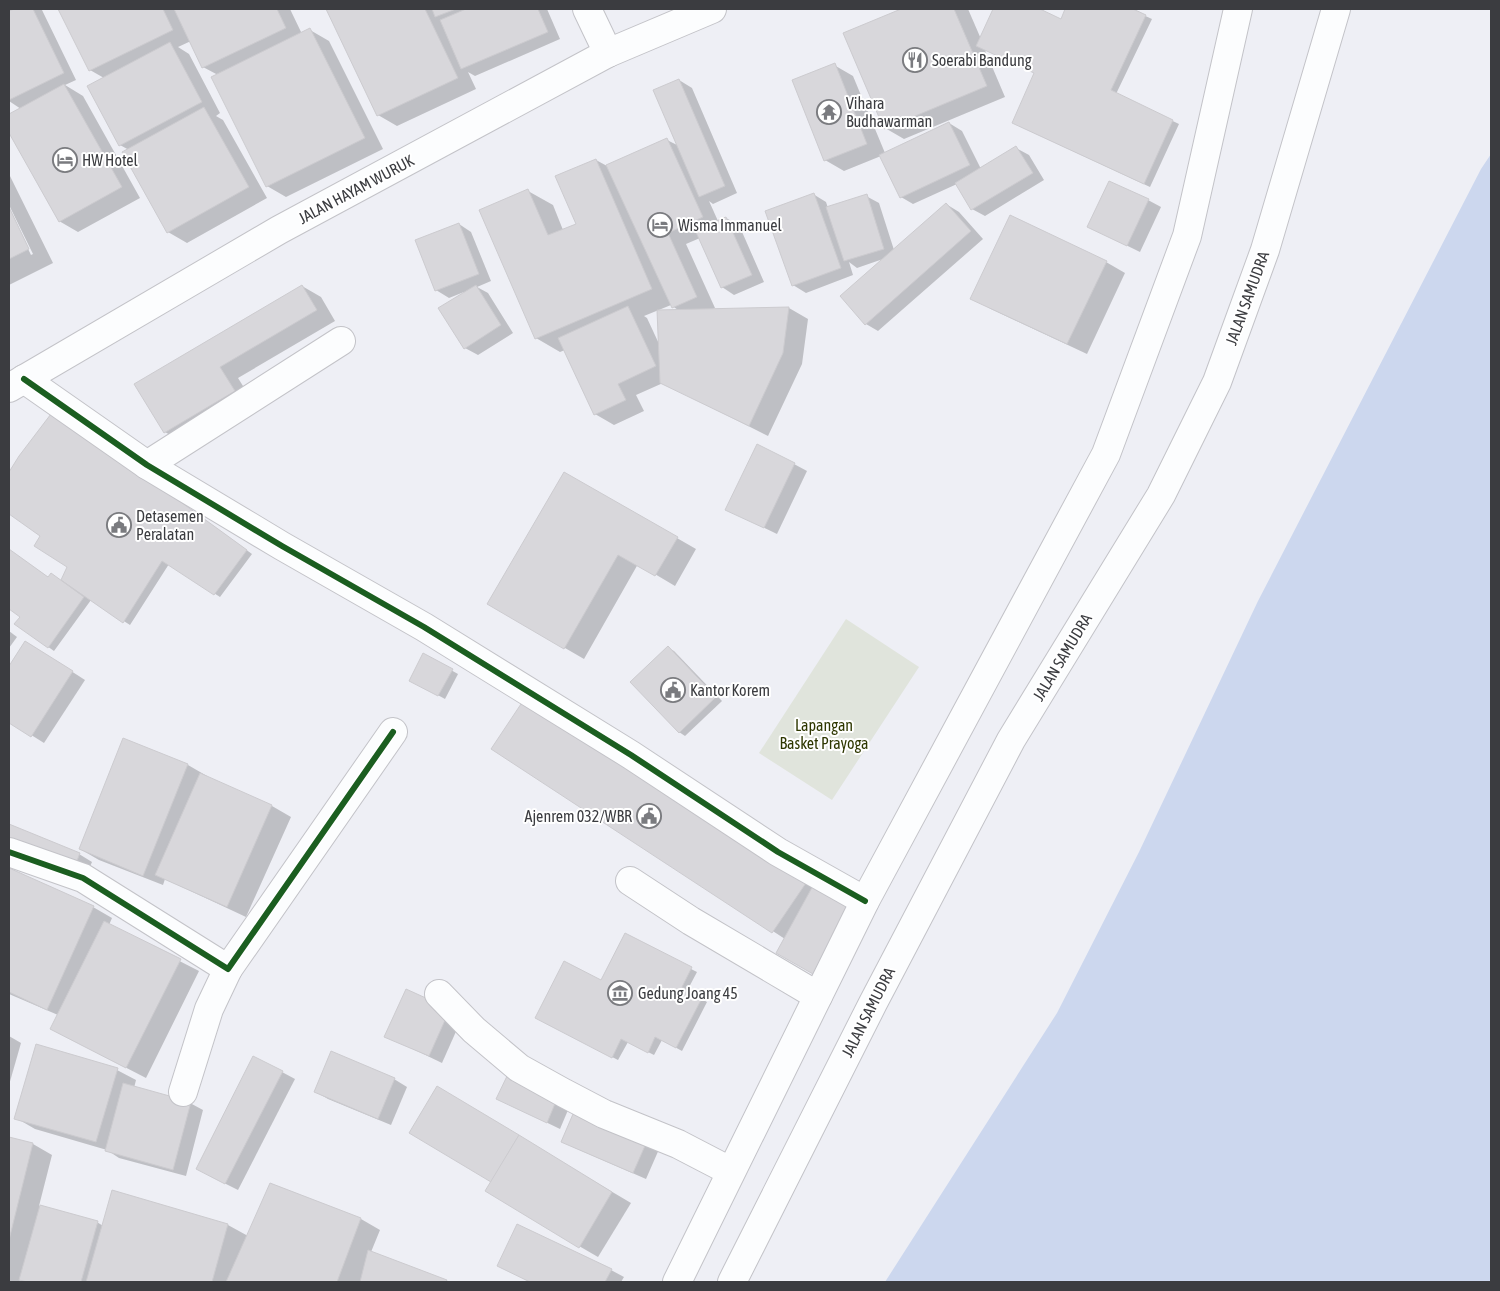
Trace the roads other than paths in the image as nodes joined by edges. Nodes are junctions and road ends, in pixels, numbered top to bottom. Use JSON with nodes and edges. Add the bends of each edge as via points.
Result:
{"nodes":[{"id":1,"x":587,"y":9,"type":"edge"},
{"id":2,"x":712,"y":9,"type":"edge"},
{"id":3,"x":1238,"y":9,"type":"edge"},
{"id":4,"x":1336,"y":9,"type":"edge"},
{"id":5,"x":608,"y":53,"type":"junction"},
{"id":6,"x":341,"y":341,"type":"dead end"},
{"id":7,"x":17,"y":383,"type":"edge"},
{"id":8,"x":147,"y":465,"type":"junction"},
{"id":9,"x":393,"y":732,"type":"dead end"},
{"id":10,"x":9,"y":852,"type":"edge"},
{"id":11,"x":630,"y":881,"type":"dead end"},
{"id":12,"x":865,"y":901,"type":"junction"},
{"id":13,"x":228,"y":969,"type":"junction"},
{"id":14,"x":439,"y":994,"type":"dead end"},
{"id":15,"x":818,"y":996,"type":"junction"},
{"id":16,"x":183,"y":1092,"type":"dead end"},
{"id":17,"x":730,"y":1171,"type":"junction"},
{"id":18,"x":677,"y":1282,"type":"edge"},
{"id":19,"x":732,"y":1282,"type":"edge"}],
"edges":[{"from":1,"to":5,"type":"main road"},
{"from":2,"to":5,"type":"main road","name":"JALAN HAYAM WURUK"},
{"from":3,"to":12,"type":"main road","via":[[1187,236],[1106,454]]},
{"from":4,"to":19,"type":"main road","name":"JALAN SAMUDRA","via":[[1265,250],[1217,382],[1161,495],[1011,740],[868,1012]]},
{"from":5,"to":7,"type":"main road","name":"JALAN HAYAM WURUK","via":[[279,230]]},
{"from":6,"to":8,"type":"main road"},
{"from":7,"to":8,"type":"main road"},
{"from":8,"to":12,"type":"main road","via":[[424,627],[631,755],[778,852]]},
{"from":9,"to":13,"type":"main road"},
{"from":10,"to":13,"type":"main road","via":[[82,878]]},
{"from":11,"to":15,"type":"main road"},
{"from":12,"to":15,"type":"main road"},
{"from":13,"to":16,"type":"main road","via":[[209,1009]]},
{"from":14,"to":17,"type":"main road","via":[[474,1030],[519,1068],[604,1114],[678,1144]]},
{"from":15,"to":17,"type":"main road"},
{"from":17,"to":18,"type":"main road"}]}
